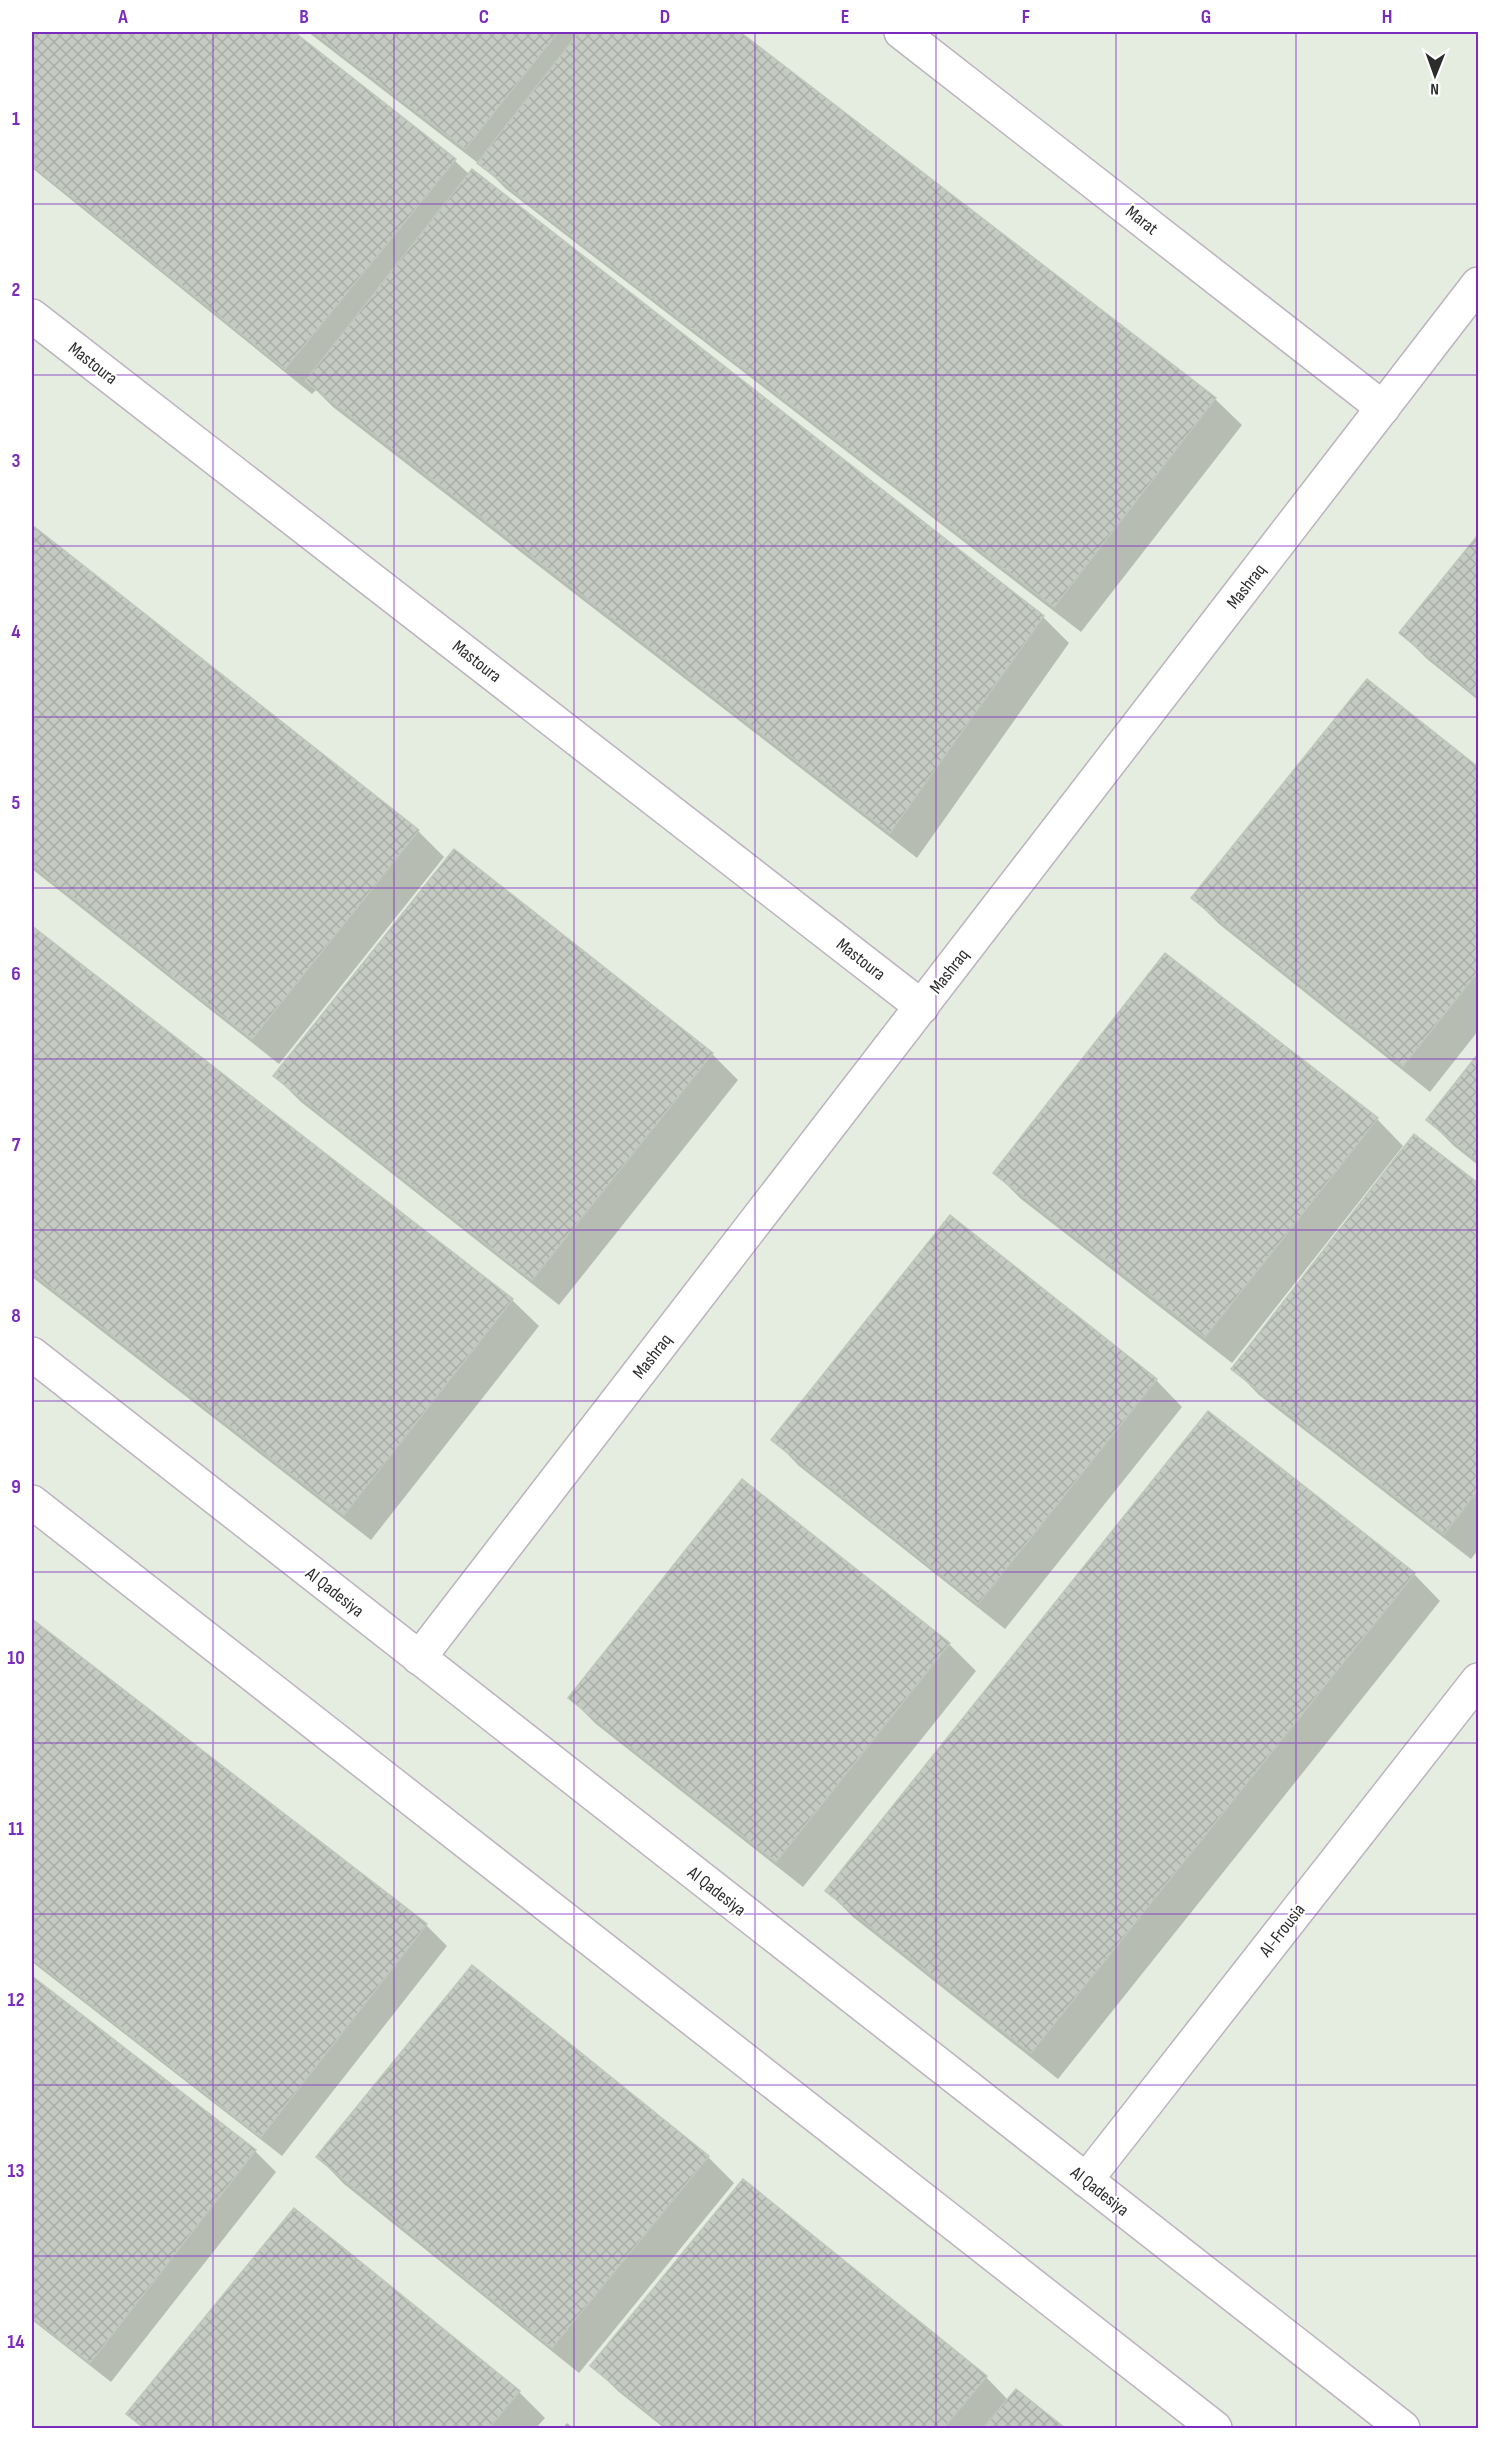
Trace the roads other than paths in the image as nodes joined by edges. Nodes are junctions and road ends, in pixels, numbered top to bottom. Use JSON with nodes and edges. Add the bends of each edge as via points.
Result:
{"nodes":[{"id":1,"x":901,"y":32,"type":"edge"},
{"id":2,"x":1479,"y":284,"type":"edge"},
{"id":3,"x":32,"y":316,"type":"edge"},
{"id":4,"x":1383,"y":408,"type":"junction"},
{"id":5,"x":922,"y":1007,"type":"junction"},
{"id":6,"x":32,"y":1354,"type":"edge"},
{"id":7,"x":32,"y":1502,"type":"edge"},
{"id":8,"x":419,"y":1658,"type":"junction"},
{"id":9,"x":1479,"y":1680,"type":"edge"},
{"id":10,"x":1086,"y":2180,"type":"junction"},
{"id":11,"x":1215,"y":2428,"type":"edge"},
{"id":12,"x":1403,"y":2428,"type":"edge"}],
"edges":[{"from":1,"to":4,"type":"street","name":"Marat"},
{"from":2,"to":4,"type":"street","name":"Mashraq"},
{"from":3,"to":5,"type":"street","name":"Mastoura"},
{"from":4,"to":5,"type":"street","name":"Mashraq"},
{"from":5,"to":8,"type":"street","name":"Mashraq"},
{"from":6,"to":8,"type":"street","name":"Al Qadesiya"},
{"from":7,"to":11,"type":"street"},
{"from":8,"to":10,"type":"street","name":"Al Qadesiya"},
{"from":9,"to":10,"type":"street","name":"Al-Frousia"},
{"from":10,"to":12,"type":"street","name":"Al Qadesiya"}]}
